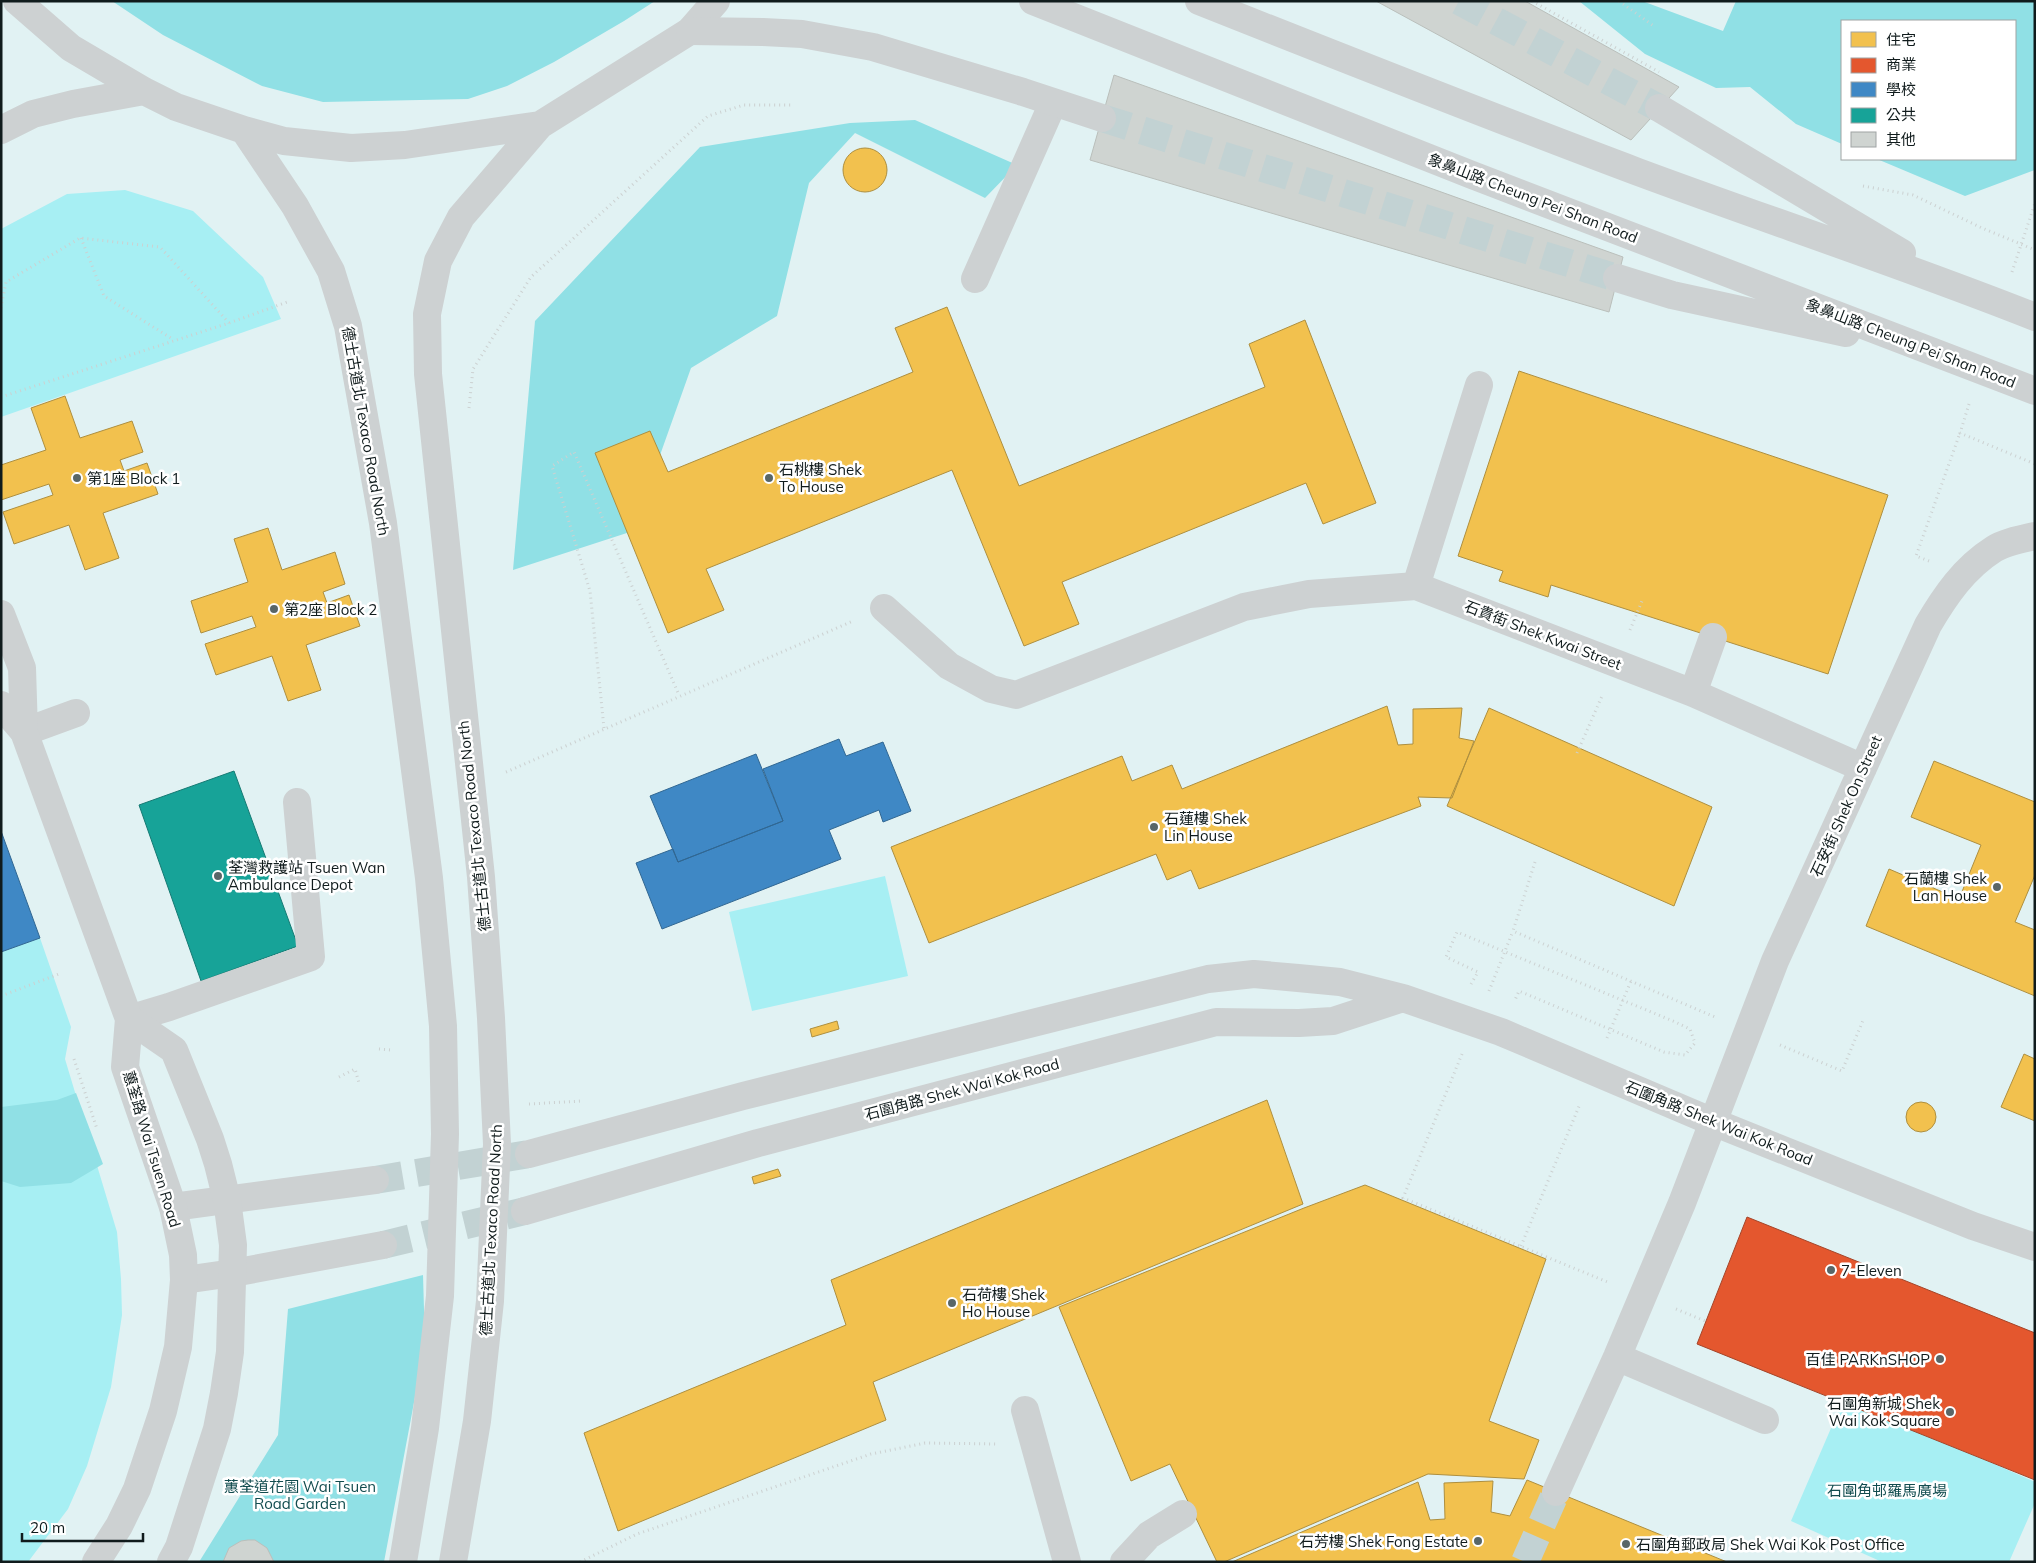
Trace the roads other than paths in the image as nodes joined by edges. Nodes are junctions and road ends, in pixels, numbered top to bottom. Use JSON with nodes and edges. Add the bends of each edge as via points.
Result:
{"nodes":[{"id":1,"x":17,"y":1,"type":"edge"},
{"id":2,"x":716,"y":1,"type":"edge"},
{"id":3,"x":1034,"y":1,"type":"edge"},
{"id":4,"x":1199,"y":1,"type":"edge"},
{"id":5,"x":690,"y":31,"type":"junction"},
{"id":6,"x":144,"y":91,"type":"junction"},
{"id":7,"x":1053,"y":102,"type":"junction"},
{"id":8,"x":1659,"y":108,"type":"tunnel mouth"},
{"id":9,"x":1102,"y":118,"type":"tunnel mouth"},
{"id":10,"x":540,"y":125,"type":"junction"},
{"id":11,"x":1,"y":130,"type":"edge"},
{"id":12,"x":244,"y":130,"type":"junction"},
{"id":13,"x":1617,"y":278,"type":"tunnel mouth"},
{"id":14,"x":975,"y":279,"type":"dead end"},
{"id":15,"x":1957,"y":286,"type":"junction"},
{"id":16,"x":2035,"y":317,"type":"edge"},
{"id":17,"x":1928,"y":351,"type":"junction"},
{"id":18,"x":1479,"y":385,"type":"dead end"},
{"id":19,"x":2035,"y":391,"type":"edge"},
{"id":20,"x":2035,"y":536,"type":"edge"},
{"id":21,"x":1416,"y":586,"type":"junction"},
{"id":22,"x":884,"y":608,"type":"road end"},
{"id":23,"x":1,"y":614,"type":"edge"},
{"id":24,"x":1713,"y":637,"type":"dead end"},
{"id":25,"x":1693,"y":692,"type":"junction"},
{"id":26,"x":1,"y":705,"type":"edge"},
{"id":27,"x":76,"y":713,"type":"dead end"},
{"id":28,"x":24,"y":732,"type":"junction"},
{"id":29,"x":1863,"y":768,"type":"junction"},
{"id":30,"x":297,"y":802,"type":"dead end"},
{"id":31,"x":1403,"y":998,"type":"junction"},
{"id":32,"x":129,"y":1019,"type":"junction"},
{"id":33,"x":1713,"y":1122,"type":"junction"},
{"id":34,"x":529,"y":1154,"type":"tunnel mouth"},
{"id":35,"x":375,"y":1180,"type":"tunnel mouth"},
{"id":36,"x":227,"y":1200,"type":"junction"},
{"id":37,"x":173,"y":1207,"type":"junction"},
{"id":38,"x":525,"y":1211,"type":"tunnel mouth"},
{"id":39,"x":383,"y":1245,"type":"tunnel mouth"},
{"id":40,"x":2035,"y":1247,"type":"edge"},
{"id":41,"x":233,"y":1273,"type":"junction"},
{"id":42,"x":184,"y":1280,"type":"junction"},
{"id":43,"x":1617,"y":1357,"type":"junction"},
{"id":44,"x":1025,"y":1410,"type":"dead end"},
{"id":45,"x":1766,"y":1420,"type":"dead end"},
{"id":46,"x":1556,"y":1492,"type":"tunnel mouth"},
{"id":47,"x":1183,"y":1514,"type":"dead end"},
{"id":48,"x":96,"y":1562,"type":"edge"},
{"id":49,"x":171,"y":1562,"type":"edge"},
{"id":50,"x":403,"y":1562,"type":"edge"},
{"id":51,"x":453,"y":1562,"type":"edge"},
{"id":52,"x":1067,"y":1562,"type":"edge"},
{"id":53,"x":1124,"y":1562,"type":"edge"}],
"edges":[{"from":1,"to":6,"type":"main road","via":[[71,48]]},
{"from":2,"to":5,"type":"main road"},
{"from":3,"to":17,"type":"main road","name":"象鼻山路 Cheung Pei Shan Road"},
{"from":4,"to":15,"type":"main road","via":[[1558,142]]},
{"from":5,"to":7,"type":"main road","via":[[764,32],[834,39],[873,47]]},
{"from":5,"to":10,"type":"main road"},
{"from":6,"to":11,"type":"main road","via":[[33,114]]},
{"from":6,"to":12,"type":"main road","via":[[176,107]]},
{"from":7,"to":9,"type":"main road"},
{"from":7,"to":14,"type":"main road"},
{"from":8,"to":15,"type":"main road"},
{"from":10,"to":12,"type":"main road","via":[[405,145],[351,148],[284,141]]},
{"from":10,"to":51,"type":"main road","name":"德士古道北 Texaco Road North","via":[[461,217],[438,261],[427,314],[428,374],[480,878],[497,1144],[490,1301],[477,1421]]},
{"from":12,"to":50,"type":"main road","name":"德士古道北 Texaco Road North","via":[[295,206],[331,271],[348,326],[383,522],[429,878],[443,1026],[445,1134],[440,1286],[425,1428]]},
{"from":13,"to":17,"type":"main road","via":[[1672,295]]},
{"from":15,"to":16,"type":"main road"},
{"from":17,"to":19,"type":"main road","name":"象鼻山路 Cheung Pei Shan Road"},
{"from":18,"to":21,"type":"main road"},
{"from":20,"to":29,"type":"main road","name":"石安街 Shek On Street","via":[[1995,548],[1963,574],[1944,597]]},
{"from":21,"to":22,"type":"main road","via":[[1309,594],[1244,608],[1016,695],[991,689],[949,666]]},
{"from":21,"to":25,"type":"main road","name":"石貴街 Shek Kwai Street"},
{"from":23,"to":28,"type":"main road","name":"蕙荃路 Wai Tsuen Road","via":[[22,668]]},
{"from":24,"to":25,"type":"main road"},
{"from":25,"to":29,"type":"main road","name":"石貴街 Shek Kwai Street"},
{"from":26,"to":28,"type":"main road","name":"蕙荃路 Wai Tsuen Road"},
{"from":27,"to":28,"type":"main road"},
{"from":28,"to":32,"type":"main road","name":"蕙荃路 Wai Tsuen Road"},
{"from":29,"to":33,"type":"main road","name":"石安街 Shek On Street","via":[[1776,960]]},
{"from":30,"to":32,"type":"main road","via":[[311,958]]},
{"from":31,"to":33,"type":"main road","name":"石圍角路 Shek Wai Kok Road","via":[[1501,1032]]},
{"from":31,"to":34,"type":"main road","name":"石圍角路 Shek Wai Kok Road","via":[[1340,982],[1254,974],[1208,979],[743,1096]]},
{"from":31,"to":38,"type":"main road","name":"石圍角路 Shek Wai Kok Road","via":[[1333,1021],[1216,1022],[758,1143]]},
{"from":32,"to":36,"type":"main road","via":[[174,1050],[210,1139]]},
{"from":32,"to":37,"type":"main road","name":"蕙荃路 Wai Tsuen Road","via":[[126,1067]]},
{"from":33,"to":40,"type":"main road","name":"石圍角路 Shek Wai Kok Road","via":[[1973,1226]]},
{"from":33,"to":43,"type":"main road","name":"石安街 Shek On Street"},
{"from":35,"to":36,"type":"main road"},
{"from":36,"to":37,"type":"main road"},
{"from":36,"to":41,"type":"main road","via":[[234,1246]]},
{"from":37,"to":42,"type":"main road","name":"蕙荃路 Wai Tsuen Road","via":[[183,1255]]},
{"from":39,"to":41,"type":"main road"},
{"from":41,"to":42,"type":"main road"},
{"from":41,"to":49,"type":"main road","via":[[230,1352],[217,1429],[179,1547]]},
{"from":42,"to":48,"type":"main road","name":"蕙荃路 Wai Tsuen Road","via":[[178,1347],[163,1411],[137,1489]]},
{"from":43,"to":45,"type":"main road"},
{"from":43,"to":46,"type":"main road","name":"石安街 Shek On Street"},
{"from":44,"to":52,"type":"main road"},
{"from":47,"to":53,"type":"main road","via":[[1149,1535]]}]}
